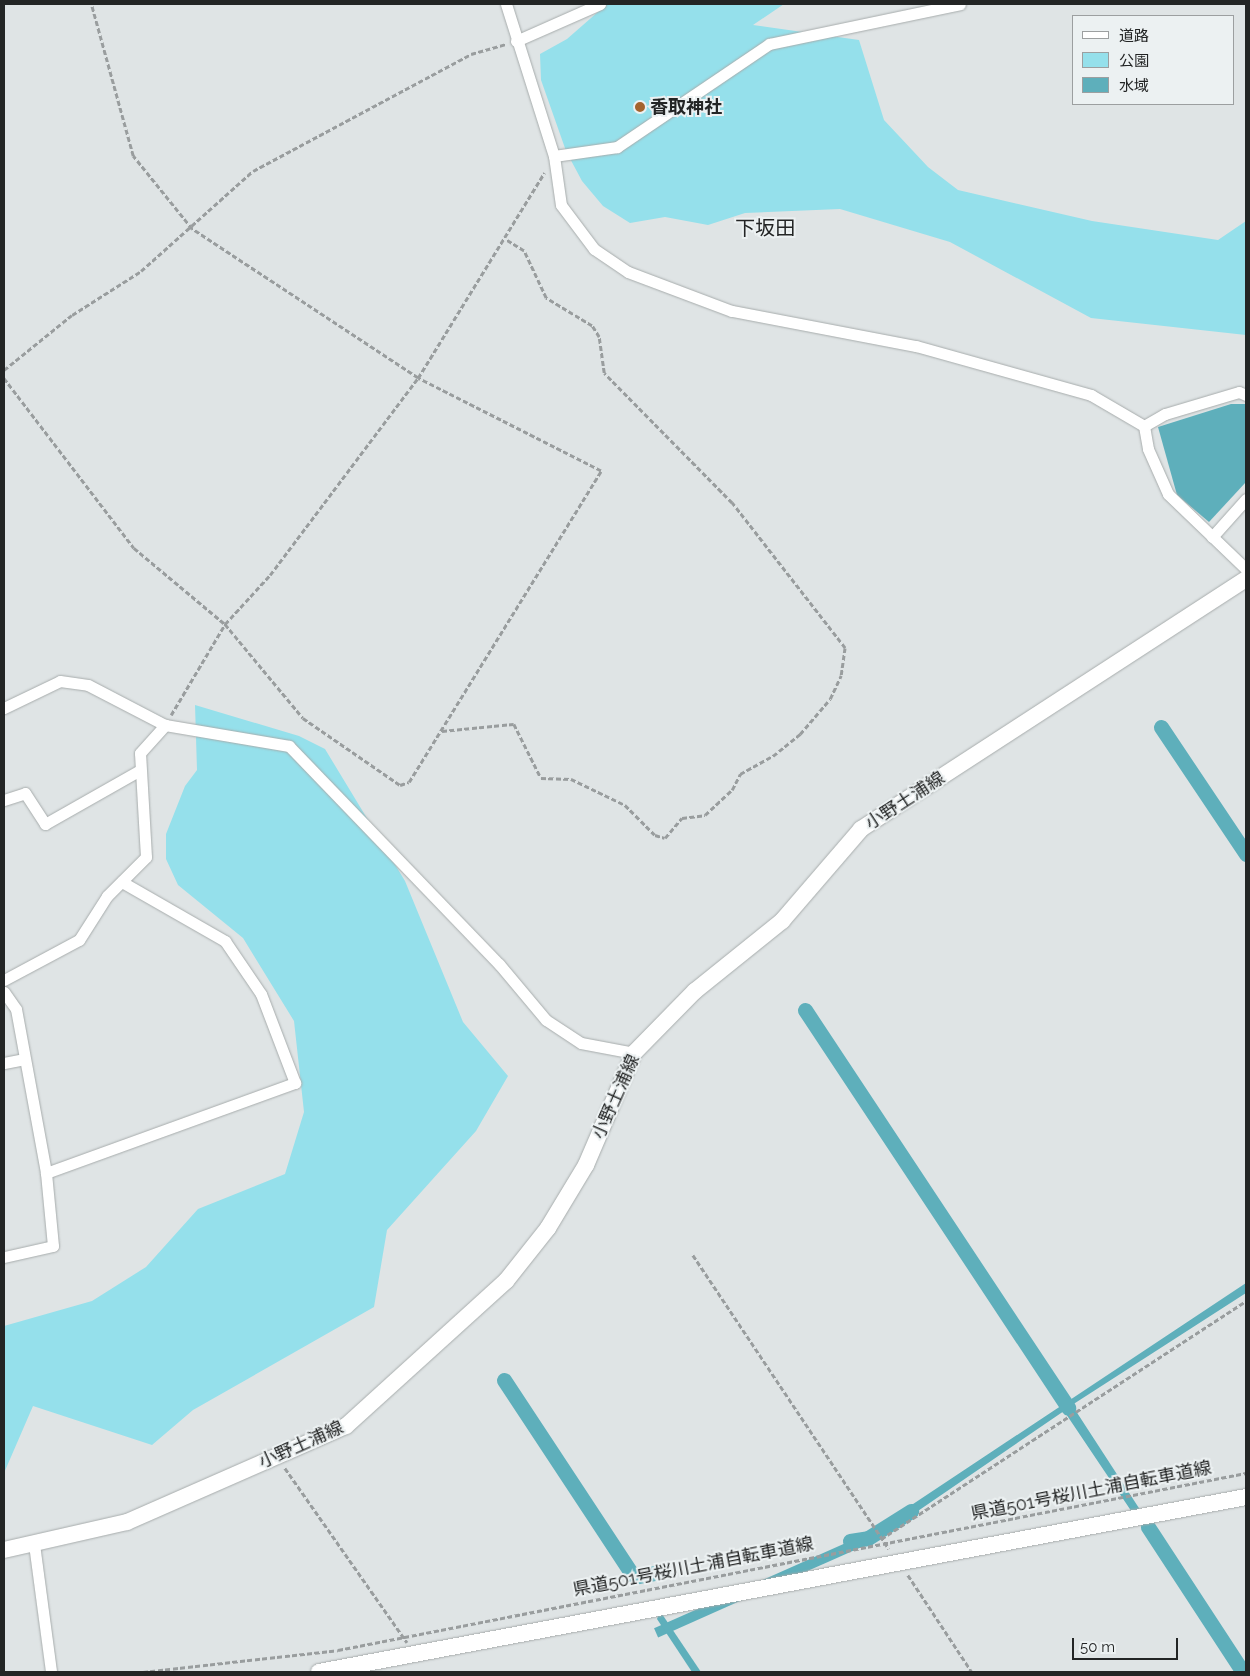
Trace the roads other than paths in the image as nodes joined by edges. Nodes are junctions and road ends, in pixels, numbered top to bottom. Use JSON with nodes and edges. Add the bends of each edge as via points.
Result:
{"nodes":[{"id":1,"x":506,"y":4,"type":"edge"},
{"id":2,"x":600,"y":4,"type":"edge"},
{"id":3,"x":960,"y":4,"type":"edge"},
{"id":4,"x":516,"y":41,"type":"junction"},
{"id":5,"x":554,"y":156,"type":"junction"},
{"id":6,"x":1246,"y":395,"type":"edge"},
{"id":7,"x":1144,"y":426,"type":"junction"},
{"id":8,"x":1246,"y":499,"type":"edge"},
{"id":9,"x":1212,"y":537,"type":"junction"},
{"id":10,"x":1246,"y":569,"type":"edge"},
{"id":11,"x":1246,"y":579,"type":"edge"},
{"id":12,"x":4,"y":708,"type":"edge"},
{"id":13,"x":165,"y":724,"type":"junction"},
{"id":14,"x":140,"y":770,"type":"junction"},
{"id":15,"x":4,"y":800,"type":"edge"},
{"id":16,"x":122,"y":882,"type":"junction"},
{"id":17,"x":4,"y":980,"type":"edge"},
{"id":18,"x":4,"y":992,"type":"edge"},
{"id":19,"x":634,"y":1053,"type":"junction"},
{"id":20,"x":25,"y":1059,"type":"junction"},
{"id":21,"x":4,"y":1063,"type":"edge"},
{"id":22,"x":46,"y":1173,"type":"junction"},
{"id":23,"x":4,"y":1257,"type":"edge"},
{"id":24,"x":1246,"y":1497,"type":"edge"},
{"id":25,"x":34,"y":1544,"type":"junction"},
{"id":26,"x":4,"y":1550,"type":"edge"},
{"id":27,"x":50,"y":1672,"type":"edge"},
{"id":28,"x":320,"y":1672,"type":"edge"}],
"edges":[{"from":1,"to":4,"type":"street"},
{"from":2,"to":4,"type":"street"},
{"from":3,"to":5,"type":"street","via":[[770,44],[617,147]]},
{"from":4,"to":5,"type":"street"},
{"from":5,"to":7,"type":"street","via":[[561,205],[594,250],[628,272],[732,311],[916,346],[1091,395]]},
{"from":6,"to":7,"type":"street","via":[[1239,392],[1165,414]]},
{"from":7,"to":9,"type":"street","via":[[1148,449],[1168,494]]},
{"from":8,"to":9,"type":"street"},
{"from":9,"to":10,"type":"street"},
{"from":11,"to":19,"type":"main road","name":"小野土浦線","via":[[861,829],[782,921],[695,991]]},
{"from":12,"to":13,"type":"street","via":[[60,681],[96,689]]},
{"from":13,"to":14,"type":"street","via":[[144,745]]},
{"from":13,"to":19,"type":"street","via":[[289,746],[499,964],[546,1020],[581,1043]]},
{"from":14,"to":15,"type":"street","via":[[45,824],[25,793]]},
{"from":14,"to":16,"type":"street","via":[[146,857]]},
{"from":16,"to":17,"type":"street","via":[[107,896],[79,940]]},
{"from":16,"to":22,"type":"street","via":[[225,942],[261,994],[295,1084]]},
{"from":18,"to":20,"type":"street","via":[[16,1009]]},
{"from":19,"to":25,"type":"main road","name":"小野土浦線","via":[[586,1165],[548,1228],[506,1281],[346,1426],[127,1522]]},
{"from":20,"to":21,"type":"street"},
{"from":20,"to":22,"type":"street"},
{"from":22,"to":23,"type":"street","via":[[54,1246]]},
{"from":24,"to":28,"type":"main road"},
{"from":25,"to":26,"type":"main road","name":"小野土浦線"},
{"from":25,"to":27,"type":"street"}]}
